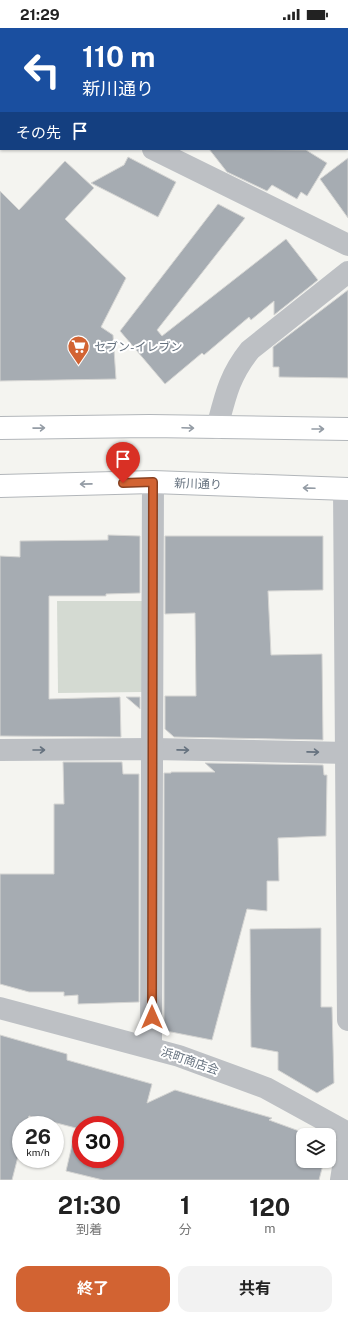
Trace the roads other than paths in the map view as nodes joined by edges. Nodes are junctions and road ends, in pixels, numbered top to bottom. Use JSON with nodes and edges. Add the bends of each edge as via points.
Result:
{"nodes":[{"id":1,"x":155,"y":150,"type":"edge"},
{"id":2,"x":348,"y":245,"type":"edge"},
{"id":3,"x":348,"y":272,"type":"edge"},
{"id":4,"x":0,"y":428,"type":"edge"},
{"id":5,"x":217,"y":428,"type":"junction"},
{"id":6,"x":348,"y":429,"type":"edge"},
{"id":7,"x":153,"y":482,"type":"junction"},
{"id":8,"x":0,"y":486,"type":"edge"},
{"id":9,"x":346,"y":489,"type":"edge"},
{"id":10,"x":152,"y":749,"type":"junction"},
{"id":11,"x":0,"y":750,"type":"edge"},
{"id":12,"x":348,"y":753,"type":"edge"},
{"id":13,"x":0,"y":1008,"type":"edge"},
{"id":14,"x":348,"y":1020,"type":"edge"},
{"id":15,"x":151,"y":1047,"type":"junction"},
{"id":16,"x":348,"y":1133,"type":"edge"},
{"id":17,"x":348,"y":1136,"type":"edge"},
{"id":18,"x":341,"y":1180,"type":"edge"}],
"edges":[{"from":1,"to":2,"type":"street"},
{"from":3,"to":5,"type":"street","via":[[250,350],[239,364],[228,387]]},
{"from":4,"to":5,"type":"main road","one_way":true},
{"from":5,"to":6,"type":"main road","one_way":true},
{"from":7,"to":8,"type":"main road","name":"新川通り","one_way":true},
{"from":9,"to":7,"type":"main road","name":"新川通り","one_way":true},
{"from":7,"to":10,"type":"street"},
{"from":9,"to":12,"type":"street"},
{"from":11,"to":10,"type":"street","one_way":true},
{"from":10,"to":12,"type":"street","one_way":true},
{"from":10,"to":15,"type":"street"},
{"from":12,"to":14,"type":"street"},
{"from":13,"to":15,"type":"street","name":"浜町商店会"},
{"from":15,"to":16,"type":"street","name":"浜町商店会","via":[[266,1088]]},
{"from":17,"to":18,"type":"street"}]}
